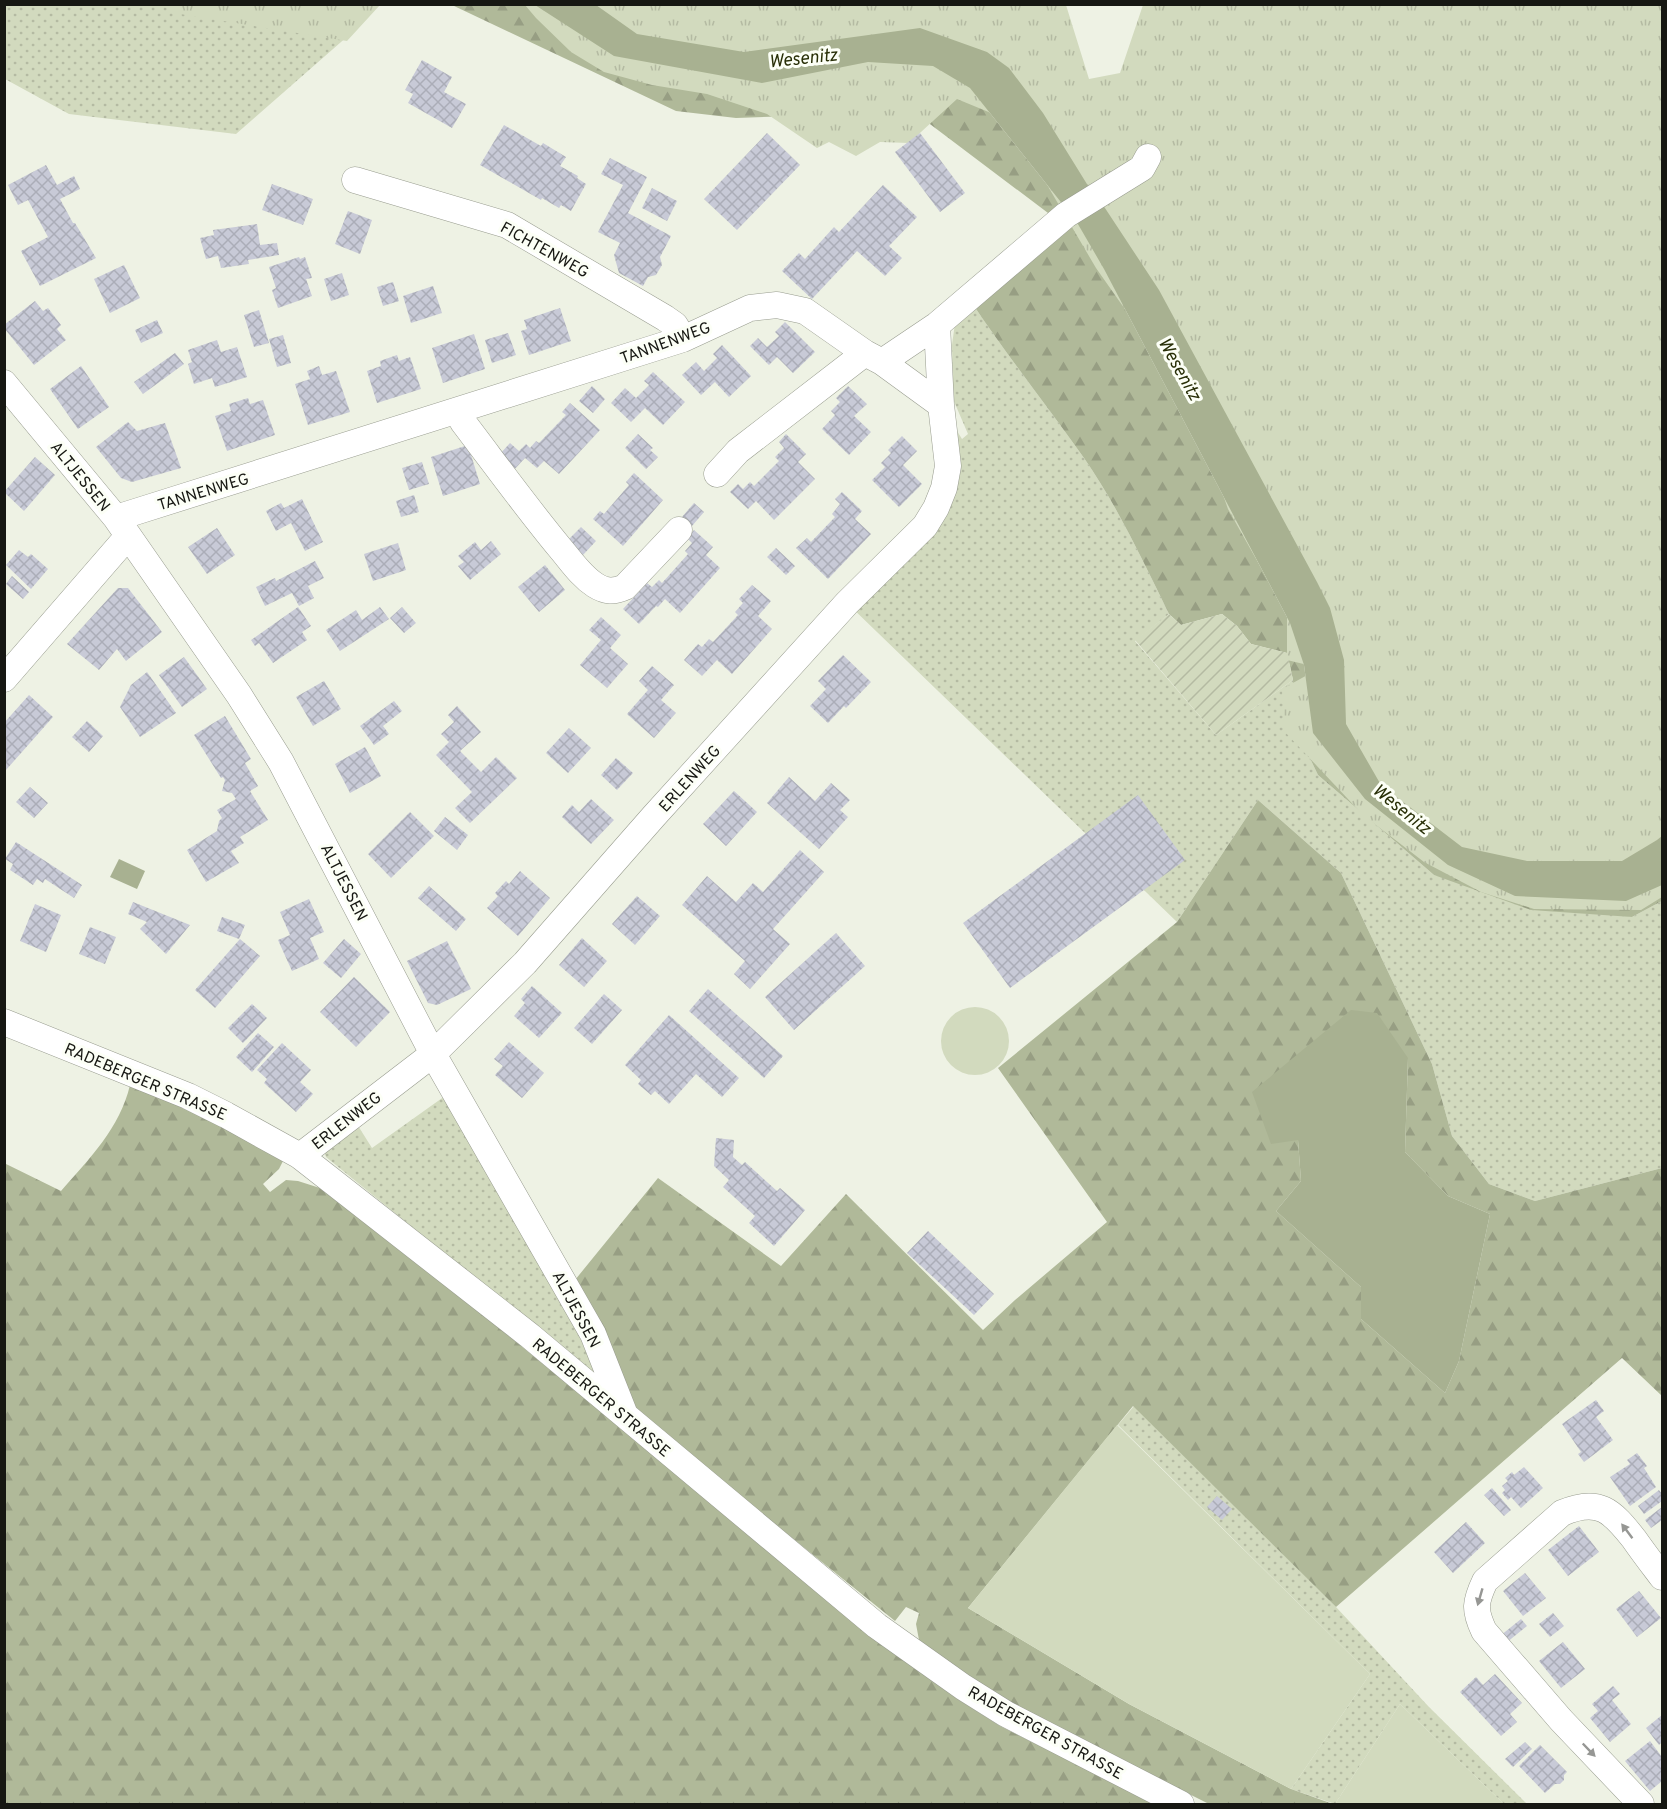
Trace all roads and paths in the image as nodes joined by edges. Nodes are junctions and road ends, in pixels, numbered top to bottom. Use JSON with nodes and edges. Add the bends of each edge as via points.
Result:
{"nodes":[{"id":1,"x":1148,"y":158,"type":"dead end"},
{"id":2,"x":355,"y":180,"type":"dead end"},
{"id":3,"x":937,"y":325,"type":"junction"},
{"id":4,"x":683,"y":339,"type":"junction"},
{"id":5,"x":873,"y":357,"type":"junction"},
{"id":6,"x":4,"y":383,"type":"edge"},
{"id":7,"x":941,"y":405,"type":"junction"},
{"id":8,"x":457,"y":411,"type":"junction"},
{"id":9,"x":717,"y":474,"type":"dead end"},
{"id":10,"x":122,"y":527,"type":"junction"},
{"id":11,"x":679,"y":530,"type":"dead end"},
{"id":12,"x":4,"y":679,"type":"edge"},
{"id":13,"x":4,"y":1022,"type":"edge"},
{"id":14,"x":433,"y":1054,"type":"junction"},
{"id":15,"x":300,"y":1156,"type":"junction"},
{"id":16,"x":627,"y":1418,"type":"junction"},
{"id":17,"x":1662,"y":1577,"type":"edge"},
{"id":18,"x":1181,"y":1804,"type":"edge"},
{"id":19,"x":1641,"y":1804,"type":"edge"}],
"edges":[{"from":1,"to":3,"type":"street","via":[[1142,168],[1066,214]]},
{"from":2,"to":4,"type":"street","name":"FICHTENWEG","via":[[507,225],[665,318],[675,325]]},
{"from":3,"to":5,"type":"street"},
{"from":3,"to":7,"type":"street","name":"ERLENWEG"},
{"from":4,"to":5,"type":"street","name":"TANNENWEG","via":[[750,308],[777,305],[805,311]]},
{"from":4,"to":8,"type":"street","name":"TANNENWEG"},
{"from":5,"to":7,"type":"street"},
{"from":5,"to":9,"type":"street","via":[[738,451]]},
{"from":6,"to":10,"type":"street","name":"ALTJESSEN"},
{"from":7,"to":14,"type":"street","name":"ERLENWEG","via":[[948,466],[944,489],[926,526],[847,603],[525,963]]},
{"from":8,"to":10,"type":"street","name":"TANNENWEG"},
{"from":8,"to":11,"type":"street","via":[[550,536],[597,587],[606,591],[625,587]]},
{"from":10,"to":12,"type":"street"},
{"from":10,"to":14,"type":"street","name":"ALTJESSEN","via":[[281,762]]},
{"from":13,"to":15,"type":"street","name":"RADEBERGER STRASSE","via":[[188,1096]]},
{"from":14,"to":15,"type":"street","name":"ERLENWEG"},
{"from":14,"to":16,"type":"street","name":"ALTJESSEN","via":[[593,1334]]},
{"from":15,"to":16,"type":"street","name":"RADEBERGER STRASSE","via":[[530,1336]]},
{"from":16,"to":18,"type":"street","name":"RADEBERGER STRASSE","via":[[877,1626],[963,1687],[1006,1714]]},
{"from":17,"to":19,"type":"street","one_way":true,"via":[[1617,1518],[1589,1506],[1562,1513],[1485,1581],[1478,1596],[1478,1619],[1484,1631]]}]}
